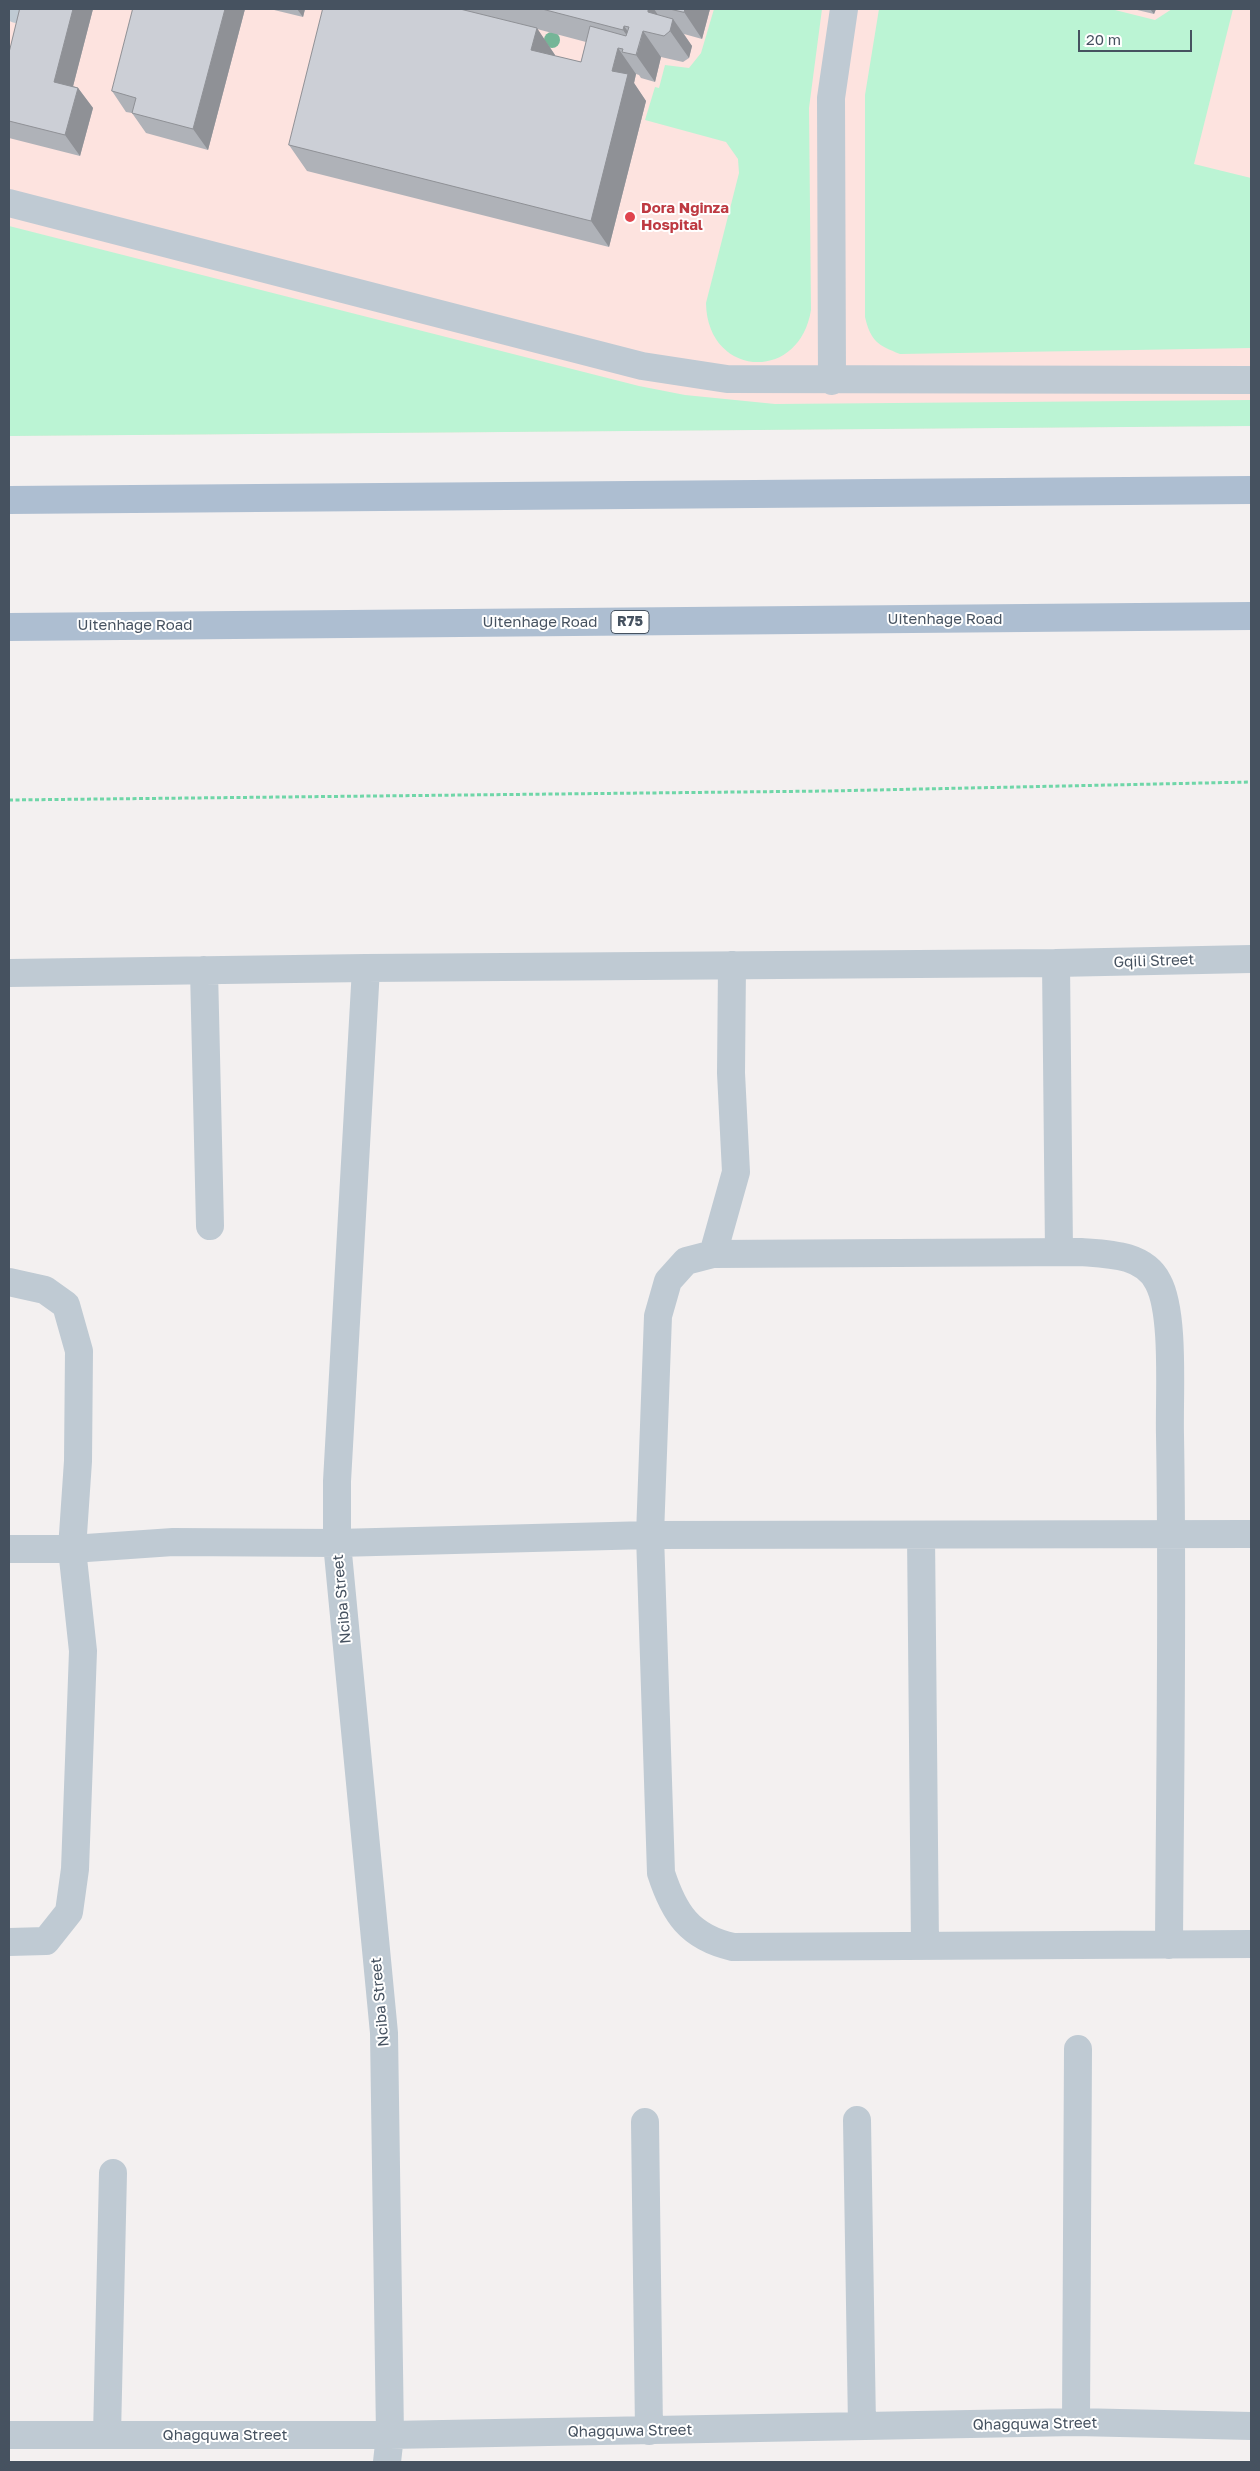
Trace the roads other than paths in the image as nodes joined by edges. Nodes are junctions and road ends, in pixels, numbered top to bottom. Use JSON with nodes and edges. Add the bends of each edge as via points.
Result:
{"nodes":[{"id":1,"x":844,"y":9,"type":"edge"},
{"id":2,"x":9,"y":203,"type":"edge"},
{"id":3,"x":1251,"y":380,"type":"edge"},
{"id":4,"x":832,"y":381,"type":"junction"},
{"id":5,"x":1251,"y":490,"type":"edge"},
{"id":6,"x":9,"y":500,"type":"edge"},
{"id":7,"x":1251,"y":616,"type":"edge"},
{"id":8,"x":9,"y":626,"type":"edge"},
{"id":9,"x":1251,"y":959,"type":"edge"},
{"id":10,"x":1056,"y":963,"type":"junction"},
{"id":11,"x":732,"y":965,"type":"junction"},
{"id":12,"x":366,"y":968,"type":"junction"},
{"id":13,"x":204,"y":970,"type":"junction"},
{"id":14,"x":9,"y":973,"type":"edge"},
{"id":15,"x":210,"y":1226,"type":"dead end"},
{"id":16,"x":1059,"y":1252,"type":"junction"},
{"id":17,"x":713,"y":1254,"type":"junction"},
{"id":18,"x":9,"y":1282,"type":"edge"},
{"id":19,"x":1172,"y":1534,"type":"junction"},
{"id":20,"x":1251,"y":1534,"type":"edge"},
{"id":21,"x":650,"y":1535,"type":"junction"},
{"id":22,"x":921,"y":1535,"type":"junction"},
{"id":23,"x":337,"y":1543,"type":"junction"},
{"id":24,"x":9,"y":1549,"type":"edge"},
{"id":25,"x":72,"y":1549,"type":"junction"},
{"id":26,"x":9,"y":1942,"type":"edge"},
{"id":27,"x":1169,"y":1944,"type":"junction"},
{"id":28,"x":1251,"y":1944,"type":"edge"},
{"id":29,"x":926,"y":1946,"type":"junction"},
{"id":30,"x":1078,"y":2049,"type":"dead end"},
{"id":31,"x":857,"y":2120,"type":"dead end"},
{"id":32,"x":646,"y":2122,"type":"dead end"},
{"id":33,"x":113,"y":2172,"type":"dead end"},
{"id":34,"x":1076,"y":2422,"type":"junction"},
{"id":35,"x":862,"y":2426,"type":"junction"},
{"id":36,"x":1251,"y":2426,"type":"edge"},
{"id":37,"x":649,"y":2431,"type":"junction"},
{"id":38,"x":9,"y":2435,"type":"edge"},
{"id":39,"x":108,"y":2435,"type":"junction"},
{"id":40,"x":390,"y":2435,"type":"junction"},
{"id":41,"x":387,"y":2462,"type":"edge"}],
"edges":[{"from":1,"to":4,"type":"street","via":[[831,98]]},
{"from":2,"to":4,"type":"street","via":[[642,366],[727,379]]},
{"from":3,"to":4,"type":"street"},
{"from":5,"to":6,"type":"main road"},
{"from":7,"to":8,"type":"main road","name":"Uitenhage Road","number":"R75"},
{"from":9,"to":10,"type":"street","name":"Gqili Street"},
{"from":10,"to":11,"type":"street","name":"Gqili Street"},
{"from":10,"to":16,"type":"street"},
{"from":11,"to":12,"type":"street","name":"Gqili Street"},
{"from":11,"to":17,"type":"street","via":[[731,1073],[736,1172]]},
{"from":12,"to":13,"type":"street","name":"Gqili Street"},
{"from":12,"to":23,"type":"street","name":"Nciba Street","via":[[337,1481]]},
{"from":13,"to":14,"type":"street","name":"Gqili Street"},
{"from":13,"to":15,"type":"street"},
{"from":16,"to":17,"type":"street"},
{"from":16,"to":19,"type":"street","via":[[1121,1255],[1139,1263],[1158,1280],[1166,1304]]},
{"from":17,"to":21,"type":"street","via":[[686,1261],[668,1281],[658,1316]]},
{"from":18,"to":25,"type":"street","via":[[45,1290],[66,1305],[79,1351],[78,1461]]},
{"from":19,"to":20,"type":"street"},
{"from":19,"to":22,"type":"street"},
{"from":19,"to":27,"type":"street"},
{"from":21,"to":22,"type":"street"},
{"from":21,"to":23,"type":"street"},
{"from":21,"to":29,"type":"street","via":[[661,1873],[671,1902],[690,1926],[712,1942],[733,1947]]},
{"from":22,"to":29,"type":"street"},
{"from":23,"to":25,"type":"street","via":[[173,1542]]},
{"from":23,"to":40,"type":"street","name":"Nciba Street","via":[[384,2033]]},
{"from":24,"to":25,"type":"street"},
{"from":25,"to":26,"type":"street","via":[[83,1651],[75,1869],[69,1912],[46,1941]]},
{"from":27,"to":28,"type":"street"},
{"from":27,"to":29,"type":"street"},
{"from":30,"to":34,"type":"street"},
{"from":31,"to":35,"type":"street"},
{"from":32,"to":37,"type":"street"},
{"from":33,"to":39,"type":"street"},
{"from":34,"to":35,"type":"street","name":"Qhagquwa Street"},
{"from":34,"to":36,"type":"street","name":"Qhagquwa Street"},
{"from":35,"to":37,"type":"street","name":"Qhagquwa Street"},
{"from":37,"to":40,"type":"street","name":"Qhagquwa Street"},
{"from":38,"to":39,"type":"street","name":"Qhagquwa Street"},
{"from":39,"to":40,"type":"street","name":"Qhagquwa Street"},
{"from":40,"to":41,"type":"street","name":"Nciba Street"}]}
